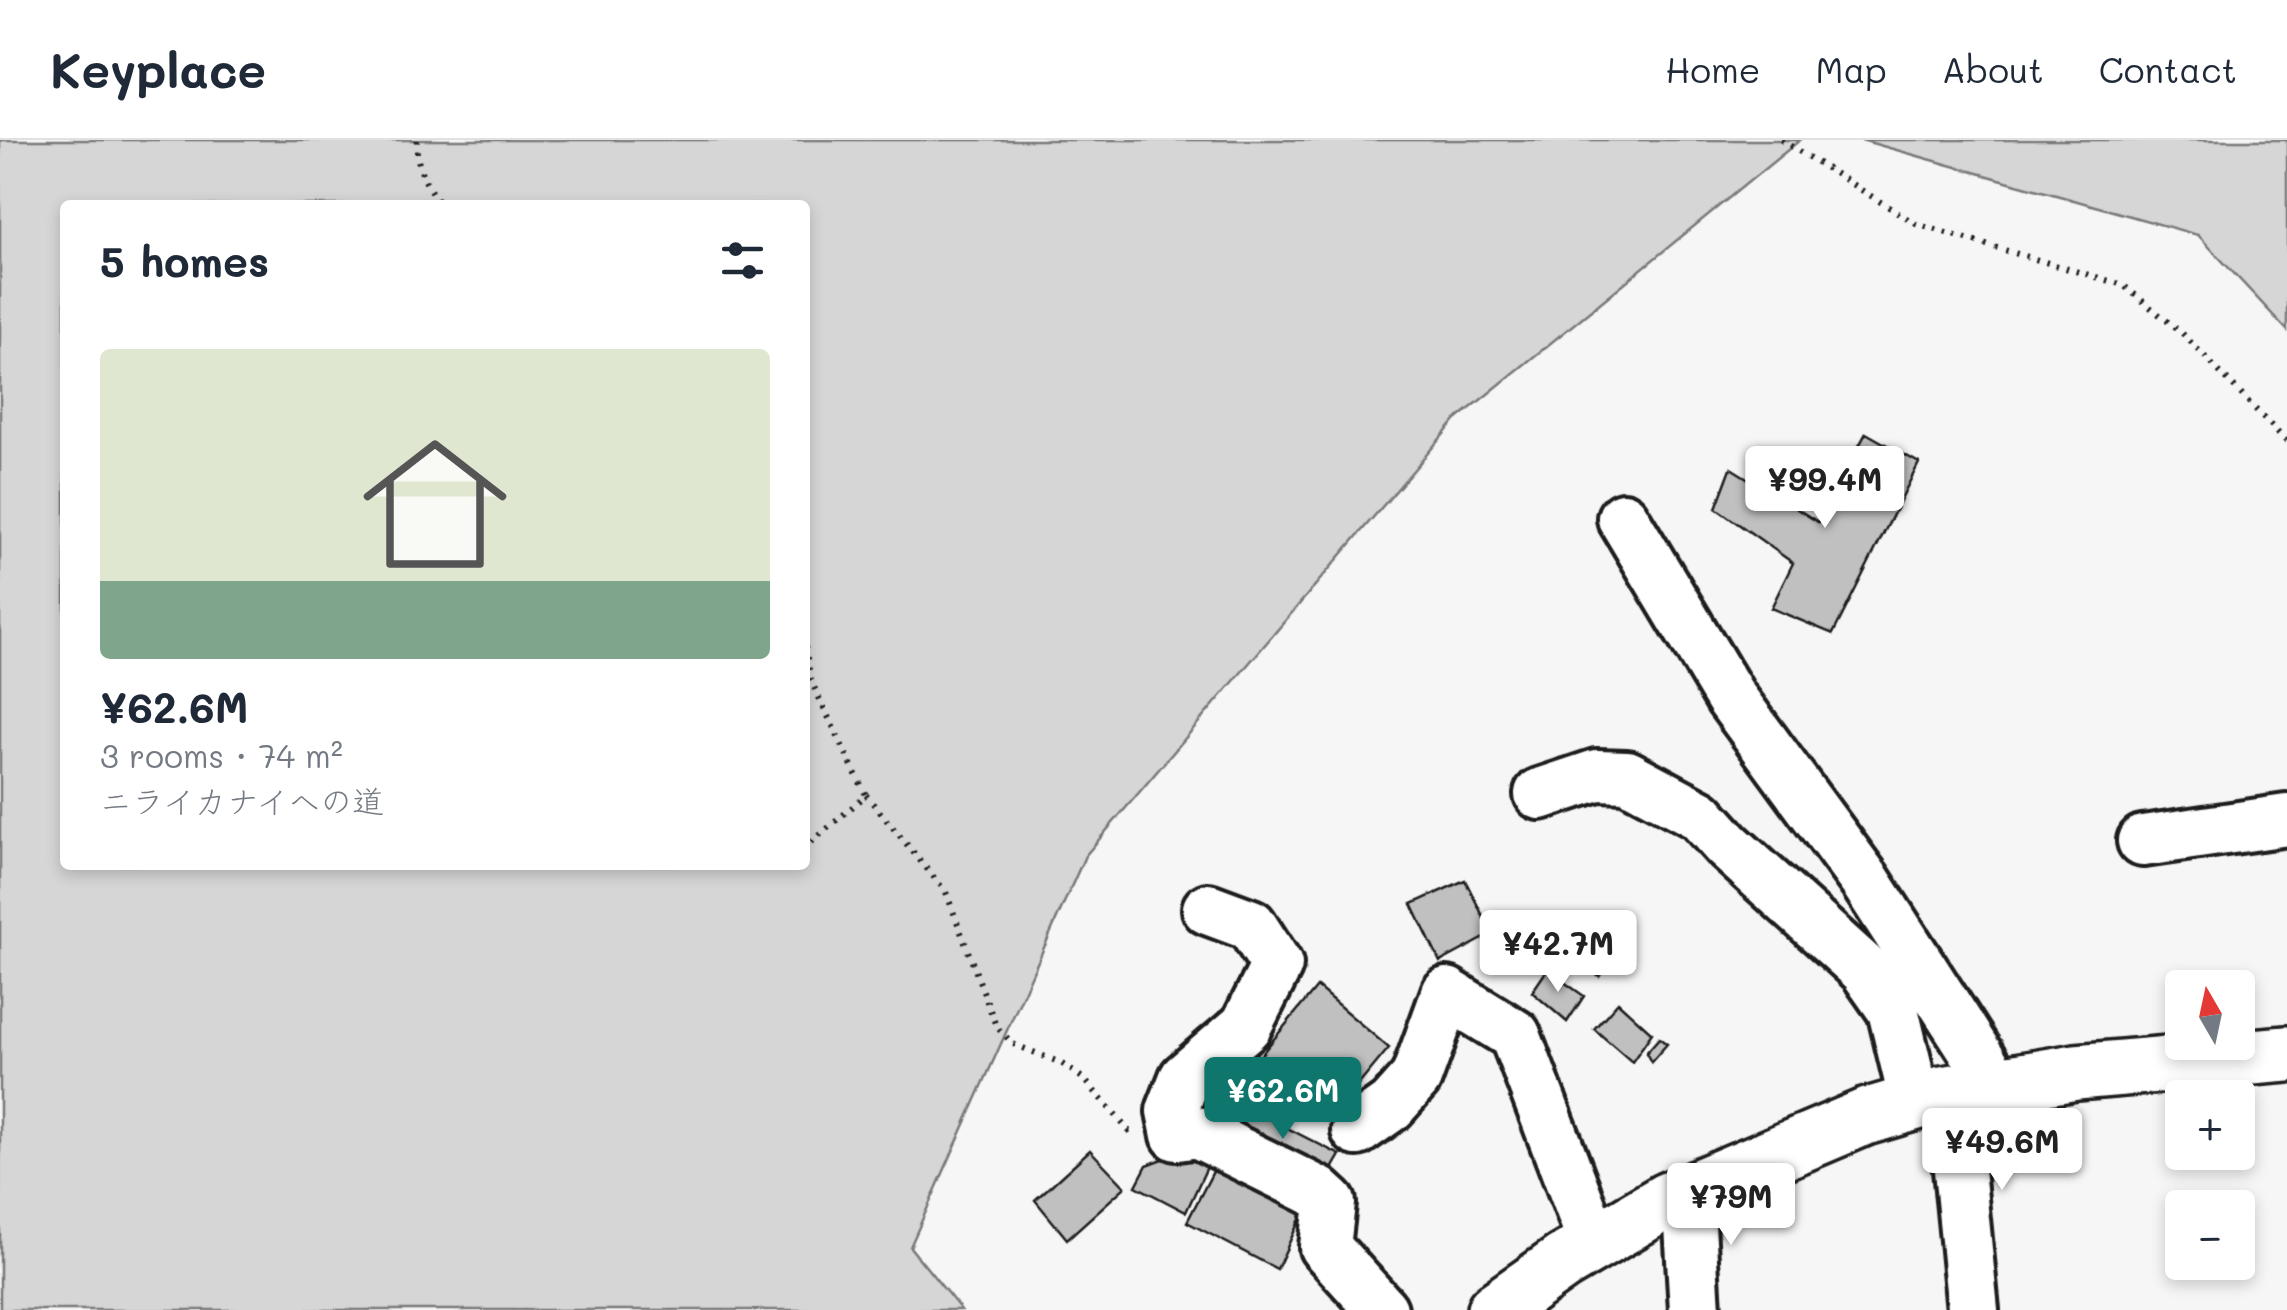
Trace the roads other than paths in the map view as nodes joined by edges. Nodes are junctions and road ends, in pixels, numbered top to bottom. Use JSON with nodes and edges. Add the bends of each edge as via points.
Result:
{"nodes":[{"id":1,"x":1623,"y":518,"type":"dead end"},
{"id":2,"x":1540,"y":794,"type":"dead end"},
{"id":3,"x":2287,"y":820,"type":"edge"},
{"id":4,"x":2142,"y":841,"type":"dead end"},
{"id":5,"x":1208,"y":909,"type":"dead end"},
{"id":6,"x":2287,"y":1054,"type":"edge"},
{"id":7,"x":1996,"y":1084,"type":"junction"},
{"id":8,"x":1929,"y":1098,"type":"junction"},
{"id":9,"x":1357,"y":1130,"type":"dead end"},
{"id":10,"x":1688,"y":1192,"type":"junction"},
{"id":11,"x":1594,"y":1243,"type":"junction"},
{"id":12,"x":1509,"y":1306,"type":"edge"},
{"id":13,"x":1382,"y":1310,"type":"edge"},
{"id":14,"x":1695,"y":1310,"type":"edge"},
{"id":15,"x":1973,"y":1310,"type":"edge"}],
"edges":[{"from":1,"to":7,"type":"street","via":[[1731,698],[1866,882]]},
{"from":2,"to":8,"type":"street","via":[[1596,775],[1627,776],[1700,816],[1865,970],[1893,1010]]},
{"from":3,"to":4,"type":"street"},
{"from":5,"to":13,"type":"street","via":[[1252,925],[1276,966],[1246,1026],[1186,1078],[1172,1112],[1177,1135],[1197,1132],[1318,1192],[1330,1203],[1325,1247]]},
{"from":6,"to":7,"type":"main road"},
{"from":7,"to":8,"type":"main road"},
{"from":8,"to":10,"type":"main road","via":[[1865,1117]]},
{"from":8,"to":15,"type":"street","via":[[1955,1129]]},
{"from":9,"to":11,"type":"street","via":[[1416,1078],[1447,993],[1515,1035]]},
{"from":10,"to":11,"type":"main road"},
{"from":10,"to":14,"type":"street"},
{"from":11,"to":12,"type":"main road"}]}
